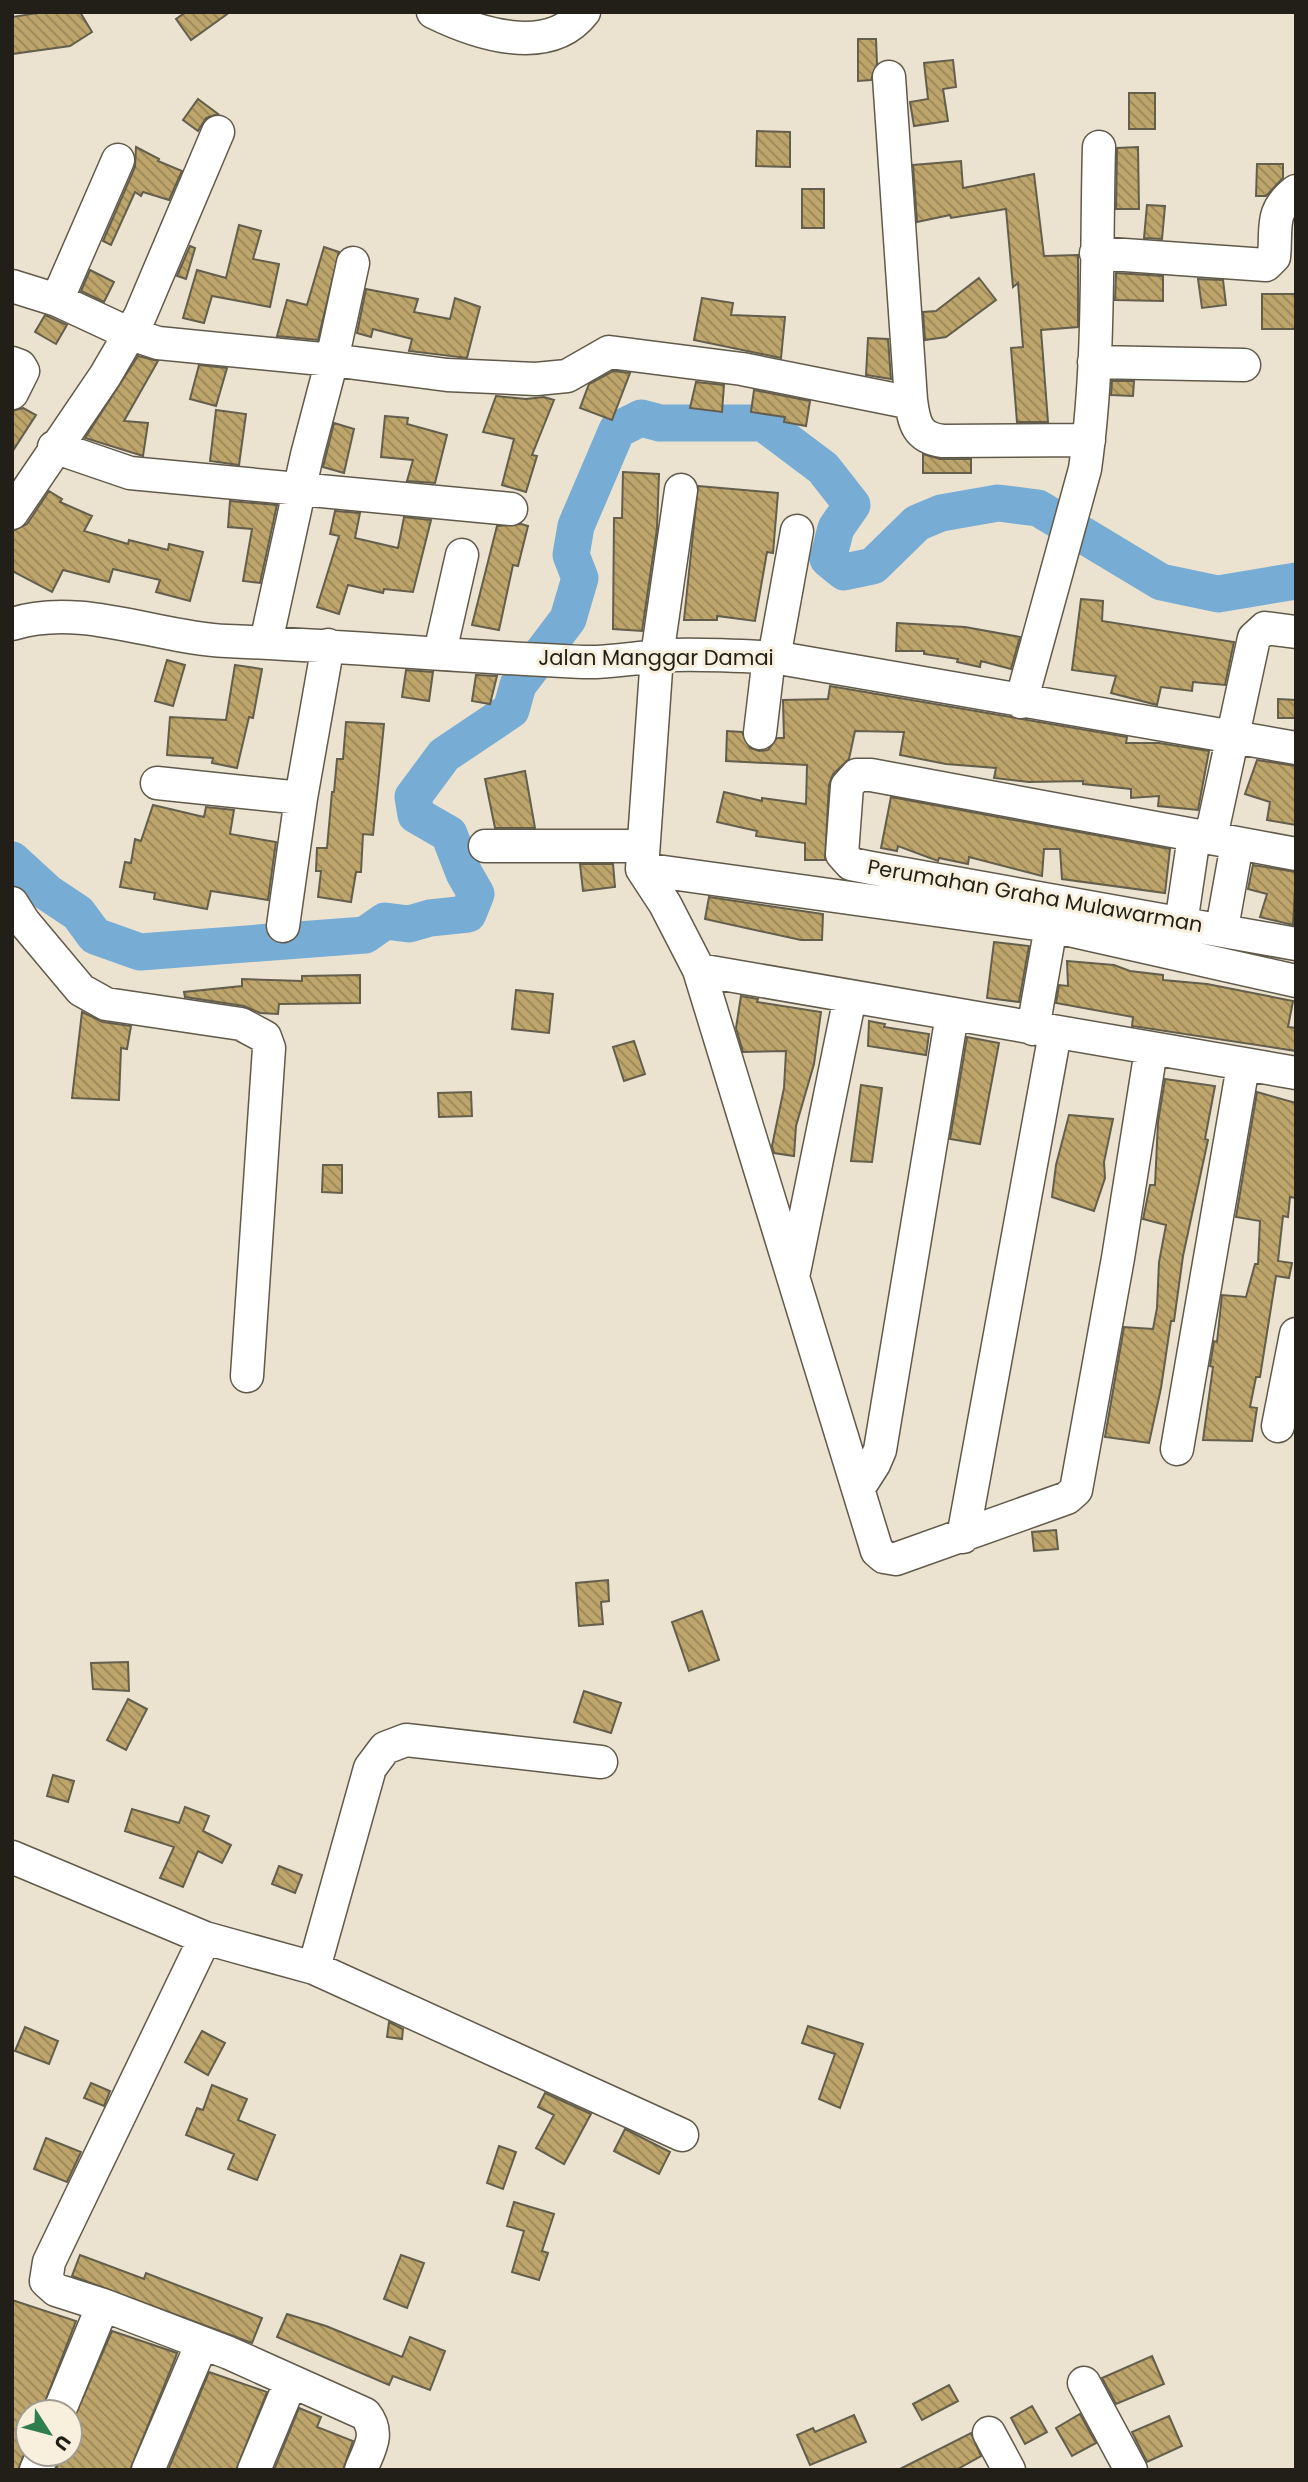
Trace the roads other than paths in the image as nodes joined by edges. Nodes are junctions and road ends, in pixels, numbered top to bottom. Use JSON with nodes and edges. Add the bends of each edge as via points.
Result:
{"nodes":[{"id":1,"x":433,"y":12,"type":"edge"},
{"id":2,"x":584,"y":12,"type":"edge"},
{"id":3,"x":889,"y":78,"type":"dead end"},
{"id":4,"x":218,"y":132,"type":"dead end"},
{"id":5,"x":1099,"y":147,"type":"dead end"},
{"id":6,"x":118,"y":160,"type":"dead end"},
{"id":7,"x":1296,"y":191,"type":"edge"},
{"id":8,"x":1097,"y":253,"type":"junction"},
{"id":9,"x":353,"y":263,"type":"dead end"},
{"id":10,"x":12,"y":286,"type":"edge"},
{"id":11,"x":57,"y":300,"type":"junction"},
{"id":12,"x":128,"y":333,"type":"junction"},
{"id":13,"x":332,"y":360,"type":"junction"},
{"id":14,"x":1094,"y":362,"type":"junction"},
{"id":15,"x":12,"y":363,"type":"edge"},
{"id":16,"x":1244,"y":365,"type":"dead end"},
{"id":17,"x":12,"y":393,"type":"edge"},
{"id":18,"x":911,"y":400,"type":"junction"},
{"id":19,"x":54,"y":447,"type":"junction"},
{"id":20,"x":1087,"y":454,"type":"junction"},
{"id":21,"x":301,"y":490,"type":"junction"},
{"id":22,"x":681,"y":490,"type":"dead end"},
{"id":23,"x":511,"y":509,"type":"dead end"},
{"id":24,"x":12,"y":513,"type":"edge"},
{"id":25,"x":797,"y":531,"type":"dead end"},
{"id":26,"x":462,"y":555,"type":"dead end"},
{"id":27,"x":12,"y":624,"type":"edge"},
{"id":28,"x":1296,"y":632,"type":"edge"},
{"id":29,"x":266,"y":642,"type":"junction"},
{"id":30,"x":328,"y":645,"type":"junction"},
{"id":31,"x":440,"y":652,"type":"junction"},
{"id":32,"x":657,"y":656,"type":"junction"},
{"id":33,"x":771,"y":658,"type":"junction"},
{"id":34,"x":1021,"y":702,"type":"junction"},
{"id":35,"x":760,"y":733,"type":"dead end"},
{"id":36,"x":1234,"y":738,"type":"junction"},
{"id":37,"x":1296,"y":748,"type":"edge"},
{"id":38,"x":157,"y":783,"type":"dead end"},
{"id":39,"x":301,"y":799,"type":"junction"},
{"id":40,"x":1214,"y":839,"type":"junction"},
{"id":41,"x":485,"y":846,"type":"dead end"},
{"id":42,"x":1296,"y":854,"type":"edge"},
{"id":43,"x":642,"y":857,"type":"junction"},
{"id":44,"x":12,"y":903,"type":"edge"},
{"id":45,"x":1181,"y":924,"type":"junction"},
{"id":46,"x":283,"y":926,"type":"dead end"},
{"id":47,"x":1051,"y":926,"type":"junction"},
{"id":48,"x":1222,"y":928,"type":"junction"},
{"id":49,"x":1296,"y":944,"type":"edge"},
{"id":50,"x":699,"y":970,"type":"junction"},
{"id":51,"x":1296,"y":981,"type":"edge"},
{"id":52,"x":850,"y":997,"type":"junction"},
{"id":53,"x":952,"y":1015,"type":"junction"},
{"id":54,"x":1044,"y":1031,"type":"junction"},
{"id":55,"x":1152,"y":1050,"type":"junction"},
{"id":56,"x":1243,"y":1066,"type":"junction"},
{"id":57,"x":1296,"y":1073,"type":"edge"},
{"id":58,"x":792,"y":1279,"type":"junction"},
{"id":59,"x":1296,"y":1334,"type":"edge"},
{"id":60,"x":247,"y":1376,"type":"dead end"},
{"id":61,"x":1278,"y":1426,"type":"dead end"},
{"id":62,"x":1177,"y":1449,"type":"dead end"},
{"id":63,"x":858,"y":1489,"type":"junction"},
{"id":64,"x":963,"y":1537,"type":"junction"},
{"id":65,"x":601,"y":1762,"type":"dead end"},
{"id":66,"x":12,"y":1857,"type":"edge"},
{"id":67,"x":205,"y":1938,"type":"junction"},
{"id":68,"x":314,"y":1968,"type":"junction"},
{"id":69,"x":682,"y":2135,"type":"dead end"},
{"id":70,"x":103,"y":2305,"type":"junction"},
{"id":71,"x":202,"y":2343,"type":"junction"},
{"id":72,"x":291,"y":2381,"type":"junction"},
{"id":73,"x":1084,"y":2383,"type":"dead end"},
{"id":74,"x":66,"y":2398,"type":"edge"},
{"id":75,"x":989,"y":2433,"type":"dead end"},
{"id":76,"x":148,"y":2470,"type":"edge"},
{"id":77,"x":254,"y":2470,"type":"edge"},
{"id":78,"x":361,"y":2470,"type":"edge"},
{"id":79,"x":1009,"y":2470,"type":"edge"},
{"id":80,"x":1131,"y":2470,"type":"edge"}],
"edges":[{"from":1,"to":2,"type":"street","via":[[496,35],[532,38],[561,31]]},
{"from":3,"to":18,"type":"street"},
{"from":4,"to":12,"type":"street","via":[[140,316]]},
{"from":5,"to":8,"type":"street"},
{"from":6,"to":11,"type":"street"},
{"from":7,"to":8,"type":"street","via":[[1278,209],[1274,257],[1266,265]]},
{"from":8,"to":14,"type":"street"},
{"from":9,"to":13,"type":"street"},
{"from":10,"to":11,"type":"street"},
{"from":11,"to":12,"type":"street"},
{"from":12,"to":13,"type":"street","via":[[158,344]]},
{"from":12,"to":19,"type":"street","via":[[105,376]]},
{"from":13,"to":18,"type":"street","via":[[537,379],[567,376],[609,352],[742,369]]},
{"from":13,"to":21,"type":"street"},
{"from":14,"to":16,"type":"street"},
{"from":14,"to":20,"type":"street"},
{"from":15,"to":17,"type":"street","via":[[23,371]]},
{"from":18,"to":20,"type":"street","via":[[918,430],[933,440]]},
{"from":19,"to":21,"type":"street","via":[[130,473]]},
{"from":19,"to":24,"type":"street"},
{"from":20,"to":34,"type":"street"},
{"from":21,"to":23,"type":"street"},
{"from":21,"to":29,"type":"street"},
{"from":22,"to":32,"type":"street"},
{"from":25,"to":33,"type":"street"},
{"from":26,"to":31,"type":"street"},
{"from":27,"to":29,"type":"street","name":"Jalan Manggar Damai","via":[[51,616],[102,620],[188,638]]},
{"from":28,"to":36,"type":"street","via":[[1265,628],[1254,638]]},
{"from":29,"to":30,"type":"street","name":"Jalan Manggar Damai"},
{"from":30,"to":31,"type":"street","name":"Jalan Manggar Damai"},
{"from":30,"to":39,"type":"street"},
{"from":31,"to":32,"type":"street","name":"Jalan Manggar Damai","via":[[586,662]]},
{"from":32,"to":33,"type":"street","name":"Jalan Manggar Damai"},
{"from":32,"to":43,"type":"street"},
{"from":33,"to":34,"type":"street","name":"Jalan Manggar Damai"},
{"from":33,"to":35,"type":"street"},
{"from":34,"to":36,"type":"street","name":"Jalan Manggar Damai"},
{"from":36,"to":37,"type":"street","name":"Jalan Manggar Damai"},
{"from":36,"to":40,"type":"street"},
{"from":38,"to":39,"type":"street"},
{"from":39,"to":46,"type":"street"},
{"from":40,"to":42,"type":"street","name":"Perumahan Graha Mulawarman"},
{"from":40,"to":45,"type":"street"},
{"from":40,"to":45,"type":"street","name":"Perumahan Graha Mulawarman","via":[[871,775],[857,775],[847,786],[842,854],[851,864]]},
{"from":40,"to":48,"type":"street"},
{"from":41,"to":43,"type":"street"},
{"from":43,"to":47,"type":"street"},
{"from":43,"to":50,"type":"street"},
{"from":44,"to":60,"type":"street","via":[[81,990],[106,1004],[241,1024],[265,1037],[269,1048]]},
{"from":45,"to":48,"type":"street","name":"Perumahan Graha Mulawarman"},
{"from":47,"to":51,"type":"street"},
{"from":47,"to":54,"type":"street"},
{"from":48,"to":49,"type":"street","name":"Perumahan Graha Mulawarman"},
{"from":50,"to":52,"type":"street"},
{"from":50,"to":58,"type":"street"},
{"from":52,"to":53,"type":"street"},
{"from":52,"to":58,"type":"street"},
{"from":53,"to":54,"type":"street"},
{"from":53,"to":63,"type":"street","via":[[880,1450]]},
{"from":54,"to":55,"type":"street"},
{"from":54,"to":64,"type":"street"},
{"from":55,"to":56,"type":"street"},
{"from":55,"to":64,"type":"street","via":[[1076,1490],[1067,1498]]},
{"from":56,"to":57,"type":"street"},
{"from":56,"to":62,"type":"street"},
{"from":58,"to":63,"type":"street"},
{"from":59,"to":61,"type":"street"},
{"from":63,"to":64,"type":"street","via":[[877,1551],[884,1557],[896,1559]]},
{"from":65,"to":68,"type":"street","via":[[406,1740],[385,1748],[370,1768]]},
{"from":66,"to":67,"type":"street"},
{"from":67,"to":68,"type":"street"},
{"from":67,"to":70,"type":"street","via":[[49,2262],[46,2281],[56,2290]]},
{"from":68,"to":69,"type":"street"},
{"from":70,"to":71,"type":"street"},
{"from":70,"to":74,"type":"street"},
{"from":71,"to":72,"type":"street"},
{"from":71,"to":76,"type":"street"},
{"from":72,"to":77,"type":"street"},
{"from":72,"to":78,"type":"street","via":[[365,2414],[374,2425]]},
{"from":73,"to":80,"type":"street"},
{"from":75,"to":79,"type":"street"}]}
